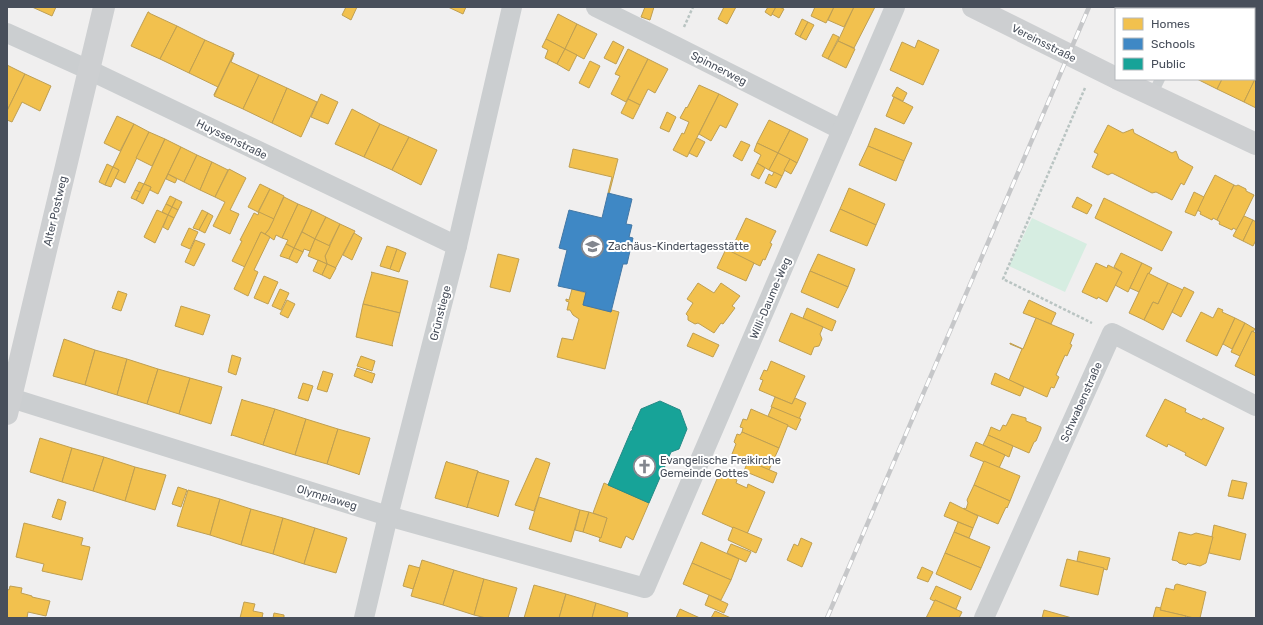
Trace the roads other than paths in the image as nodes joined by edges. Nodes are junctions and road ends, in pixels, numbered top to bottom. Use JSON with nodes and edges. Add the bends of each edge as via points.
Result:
{"nodes":[{"id":1,"x":104,"y":7,"type":"edge"},
{"id":2,"x":512,"y":7,"type":"edge"},
{"id":3,"x":596,"y":7,"type":"edge"},
{"id":4,"x":895,"y":7,"type":"edge"},
{"id":5,"x":973,"y":7,"type":"edge"},
{"id":6,"x":7,"y":33,"type":"edge"},
{"id":7,"x":89,"y":70,"type":"junction"},
{"id":8,"x":1115,"y":77,"type":"edge"},
{"id":9,"x":1126,"y":80,"type":"edge"},
{"id":10,"x":1156,"y":87,"type":"edge"},
{"id":11,"x":842,"y":130,"type":"junction"},
{"id":12,"x":1256,"y":144,"type":"edge"},
{"id":13,"x":457,"y":246,"type":"junction"},
{"id":14,"x":9,"y":400,"type":"edge"},
{"id":15,"x":1256,"y":406,"type":"edge"},
{"id":16,"x":388,"y":516,"type":"junction"},
{"id":17,"x":645,"y":588,"type":"joint"},
{"id":18,"x":364,"y":618,"type":"edge"},
{"id":19,"x":984,"y":618,"type":"edge"}],
"edges":[{"from":1,"to":7,"type":"street","name":"Alter Postweg"},
{"from":2,"to":13,"type":"street","name":"Grünstiege"},
{"from":3,"to":11,"type":"street","name":"Spinnerweg"},
{"from":4,"to":11,"type":"street","name":"Willi-Daume-Weg"},
{"from":5,"to":8,"type":"street","name":"Vereinsstraße"},
{"from":6,"to":7,"type":"street","name":"Huyssenstraße"},
{"from":7,"to":13,"type":"street","name":"Huyssenstraße"},
{"from":7,"to":14,"type":"street","name":"Alter Postweg"},
{"from":9,"to":10,"type":"street","name":"Vereinsstraße"},
{"from":10,"to":12,"type":"street","name":"Vereinsstraße"},
{"from":11,"to":17,"type":"street","name":"Willi-Daume-Weg"},
{"from":13,"to":16,"type":"street","name":"Grünstiege"},
{"from":14,"to":16,"type":"street","name":"Olympiaweg"},
{"from":15,"to":19,"type":"street","name":"Schwabenstraße","via":[[1112,333]]},
{"from":16,"to":17,"type":"street","name":"Olympiaweg"},
{"from":16,"to":18,"type":"street","name":"Grünstiege"}]}
